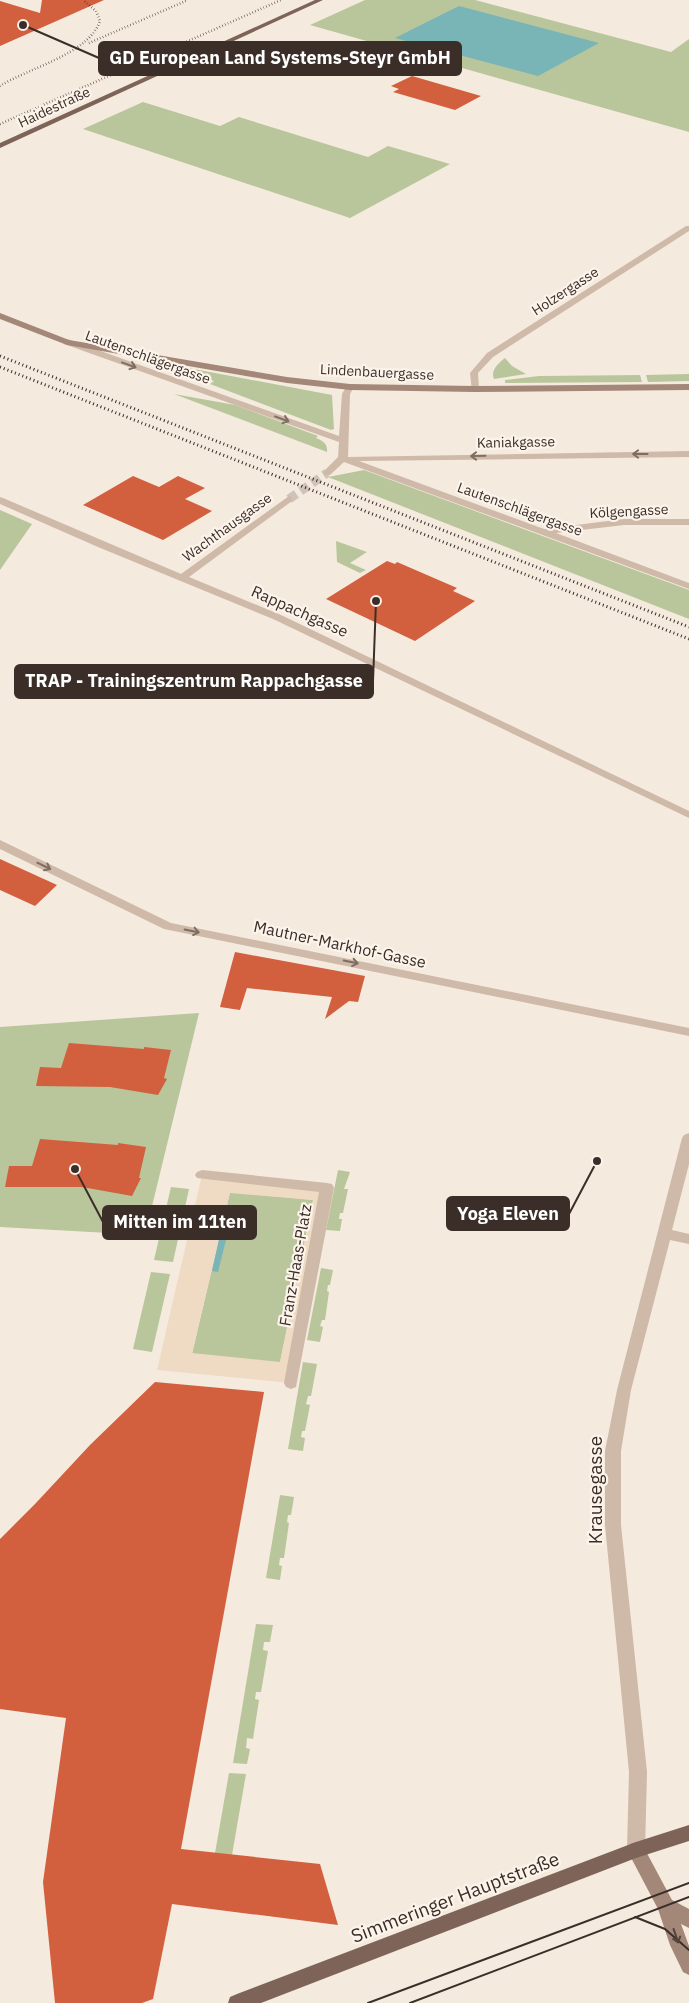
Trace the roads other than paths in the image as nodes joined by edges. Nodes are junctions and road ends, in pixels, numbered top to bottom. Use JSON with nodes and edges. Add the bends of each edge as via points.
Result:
{"nodes":[{"id":1,"x":320,"y":0,"type":"edge"},
{"id":2,"x":0,"y":146,"type":"edge"},
{"id":3,"x":689,"y":228,"type":"edge"},
{"id":4,"x":0,"y":316,"type":"edge"},
{"id":5,"x":66,"y":342,"type":"junction"},
{"id":6,"x":350,"y":387,"type":"junction"},
{"id":7,"x":689,"y":387,"type":"edge"},
{"id":8,"x":475,"y":389,"type":"junction"},
{"id":9,"x":344,"y":441,"type":"junction"},
{"id":10,"x":689,"y":454,"type":"edge"},
{"id":11,"x":343,"y":458,"type":"junction"},
{"id":12,"x":326,"y":473,"type":"tunnel mouth"},
{"id":13,"x":290,"y":499,"type":"tunnel mouth"},
{"id":14,"x":0,"y":500,"type":"edge"},
{"id":15,"x":689,"y":522,"type":"edge"},
{"id":16,"x":542,"y":532,"type":"junction"},
{"id":17,"x":182,"y":578,"type":"junction"},
{"id":18,"x":689,"y":586,"type":"edge"},
{"id":19,"x":689,"y":815,"type":"edge"},
{"id":20,"x":0,"y":844,"type":"edge"},
{"id":21,"x":689,"y":1032,"type":"edge"},
{"id":22,"x":689,"y":1138,"type":"edge"},
{"id":23,"x":202,"y":1175,"type":"dead end"},
{"id":24,"x":664,"y":1234,"type":"junction"},
{"id":25,"x":689,"y":1239,"type":"edge"},
{"id":26,"x":291,"y":1383,"type":"dead end"},
{"id":27,"x":689,"y":1833,"type":"edge"},
{"id":28,"x":636,"y":1850,"type":"junction"},
{"id":29,"x":666,"y":1906,"type":"junction"},
{"id":30,"x":689,"y":1919,"type":"edge"},
{"id":31,"x":689,"y":1966,"type":"edge"},
{"id":32,"x":237,"y":2003,"type":"edge"}],
"edges":[{"from":1,"to":2,"type":"main road","name":"Haidestraße"},
{"from":3,"to":8,"type":"street","name":"Holzergasse","via":[[490,355],[474,373]]},
{"from":4,"to":5,"type":"main road","name":"Lautenschlägergasse"},
{"from":5,"to":6,"type":"main road","name":"Lindenbauergasse","via":[[287,380]]},
{"from":5,"to":9,"type":"street","name":"Lautenschlägergasse","one_way":true},
{"from":6,"to":8,"type":"main road","name":"Lindenbauergasse"},
{"from":6,"to":9,"type":"street","via":[[346,394]]},
{"from":7,"to":8,"type":"main road","name":"Lindenbauergasse"},
{"from":9,"to":11,"type":"street"},
{"from":10,"to":11,"type":"street","name":"Kaniakgasse","one_way":true},
{"from":11,"to":12,"type":"street"},
{"from":11,"to":16,"type":"street","name":"Lautenschlägergasse"},
{"from":13,"to":17,"type":"street","name":"Wachthausgasse"},
{"from":14,"to":17,"type":"street","name":"Rappachgasse"},
{"from":15,"to":16,"type":"street","name":"Kölgengasse","via":[[624,522]]},
{"from":16,"to":18,"type":"street","name":"Lautenschlägergasse"},
{"from":17,"to":19,"type":"street","name":"Rappachgasse","via":[[278,617]]},
{"from":20,"to":21,"type":"street","name":"Mautner-Markhof-Gasse","one_way":true,"via":[[168,926]]},
{"from":22,"to":24,"type":"street","name":"Krausegasse"},
{"from":23,"to":26,"type":"street","name":"Franz-Haas-Platz","via":[[327,1188]]},
{"from":24,"to":25,"type":"street"},
{"from":24,"to":28,"type":"street","name":"Krausegasse","via":[[624,1390],[613,1451],[613,1526],[638,1772]]},
{"from":27,"to":28,"type":"main road","name":"Simmeringer Hauptstraße"},
{"from":28,"to":29,"type":"main road"},
{"from":28,"to":32,"type":"main road","name":"Simmeringer Hauptstraße"},
{"from":29,"to":30,"type":"main road"},
{"from":29,"to":31,"type":"main road","one_way":true}]}
